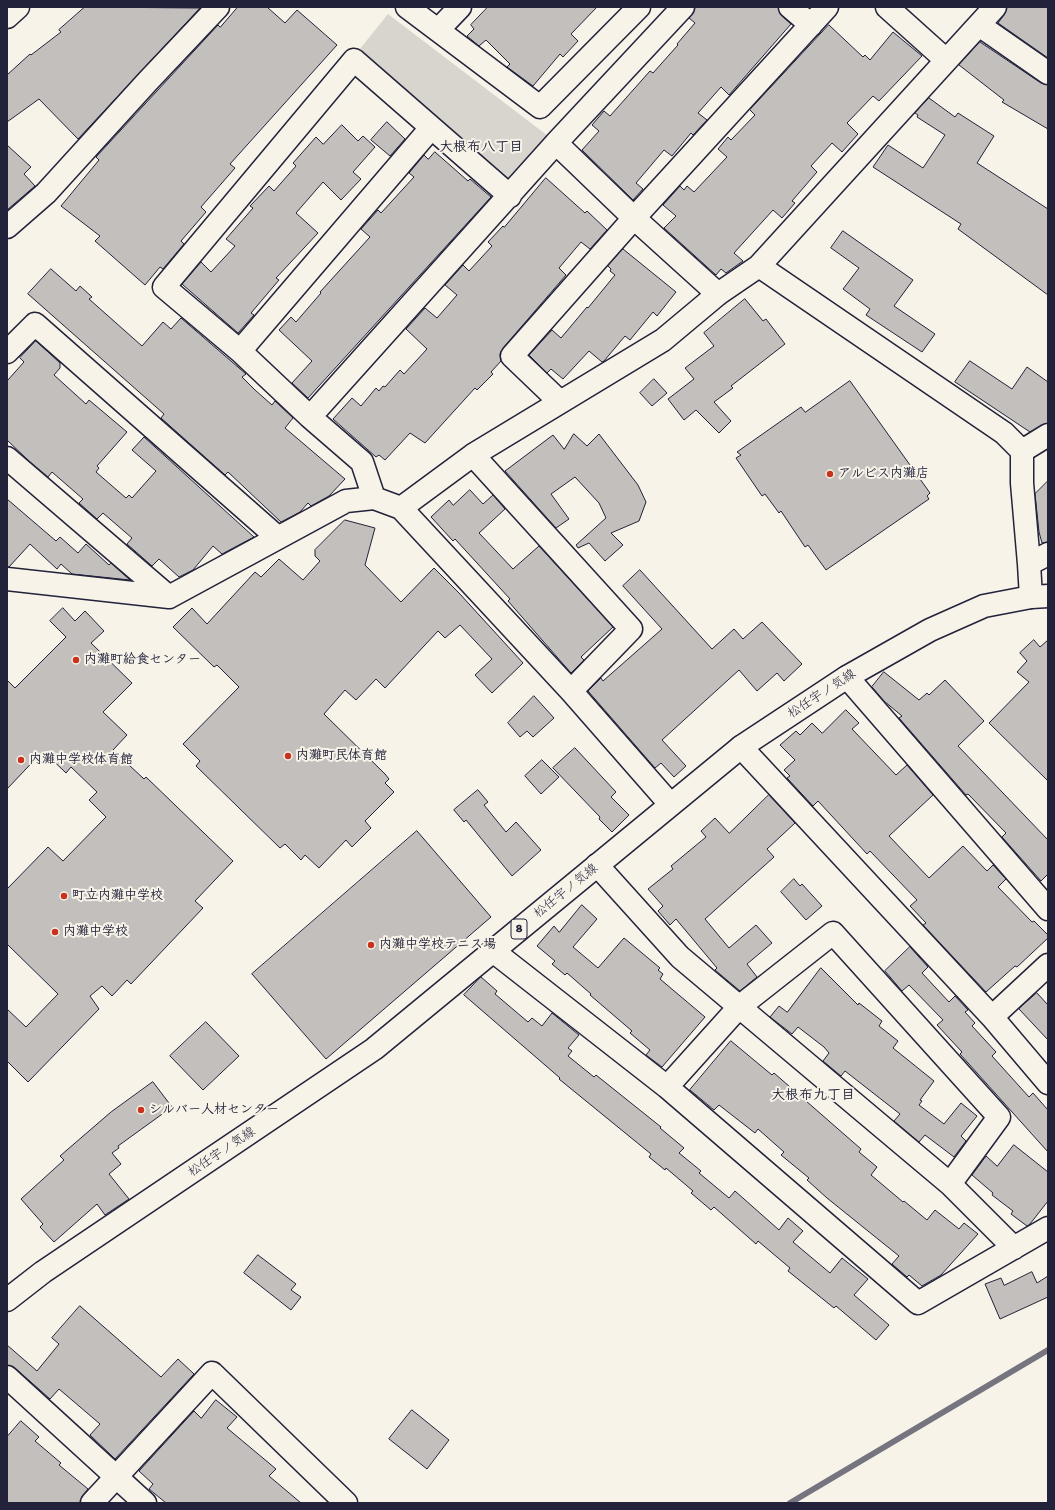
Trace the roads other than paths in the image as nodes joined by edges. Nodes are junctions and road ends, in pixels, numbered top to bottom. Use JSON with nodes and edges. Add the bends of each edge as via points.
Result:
{"nodes":[{"id":1,"x":18,"y":7,"type":"edge"},
{"id":2,"x":218,"y":7,"type":"edge"},
{"id":3,"x":407,"y":7,"type":"edge"},
{"id":4,"x":460,"y":7,"type":"edge"},
{"id":5,"x":639,"y":7,"type":"edge"},
{"id":6,"x":683,"y":7,"type":"edge"},
{"id":7,"x":790,"y":7,"type":"edge"},
{"id":8,"x":827,"y":7,"type":"edge"},
{"id":9,"x":887,"y":7,"type":"edge"},
{"id":10,"x":995,"y":7,"type":"edge"},
{"id":11,"x":7,"y":17,"type":"edge"},
{"id":12,"x":811,"y":25,"type":"junction"},
{"id":13,"x":979,"y":25,"type":"junction"},
{"id":14,"x":438,"y":30,"type":"junction"},
{"id":15,"x":946,"y":60,"type":"junction"},
{"id":16,"x":1048,"y":72,"type":"edge"},
{"id":17,"x":431,"y":128,"type":"junction"},
{"id":18,"x":556,"y":143,"type":"junction"},
{"id":19,"x":510,"y":196,"type":"junction"},
{"id":20,"x":634,"y":218,"type":"junction"},
{"id":21,"x":7,"y":227,"type":"edge"},
{"id":22,"x":759,"y":266,"type":"junction"},
{"id":23,"x":718,"y":294,"type":"junction"},
{"id":24,"x":240,"y":351,"type":"junction"},
{"id":25,"x":7,"y":352,"type":"edge"},
{"id":26,"x":560,"y":402,"type":"junction"},
{"id":27,"x":310,"y":417,"type":"junction"},
{"id":28,"x":1048,"y":435,"type":"edge"},
{"id":29,"x":1022,"y":451,"type":"junction"},
{"id":30,"x":474,"y":455,"type":"junction"},
{"id":31,"x":7,"y":458,"type":"edge"},
{"id":32,"x":374,"y":498,"type":"junction"},
{"id":33,"x":401,"y":508,"type":"junction"},
{"id":34,"x":277,"y":537,"type":"junction"},
{"id":35,"x":1048,"y":554,"type":"edge"},
{"id":36,"x":1029,"y":564,"type":"junction"},
{"id":37,"x":7,"y":579,"type":"edge"},
{"id":38,"x":1040,"y":596,"type":"edge"},
{"id":39,"x":169,"y":597,"type":"junction"},
{"id":40,"x":847,"y":677,"type":"junction"},
{"id":41,"x":571,"y":691,"type":"junction"},
{"id":42,"x":741,"y":747,"type":"junction"},
{"id":43,"x":670,"y":804,"type":"junction"},
{"id":44,"x":597,"y":865,"type":"junction"},
{"id":45,"x":1048,"y":909,"type":"edge"},
{"id":46,"x":493,"y":951,"type":"junction"},
{"id":47,"x":1048,"y":965,"type":"edge"},
{"id":48,"x":739,"y":1007,"type":"junction"},
{"id":49,"x":992,"y":1017,"type":"junction"},
{"id":50,"x":1048,"y":1083,"type":"edge"},
{"id":51,"x":667,"y":1087,"type":"junction"},
{"id":52,"x":950,"y":1184,"type":"junction"},
{"id":53,"x":1048,"y":1228,"type":"edge"},
{"id":54,"x":1014,"y":1248,"type":"junction"},
{"id":55,"x":7,"y":1300,"type":"edge"},
{"id":56,"x":7,"y":1377,"type":"edge"},
{"id":57,"x":116,"y":1477,"type":"junction"},
{"id":58,"x":92,"y":1503,"type":"edge"},
{"id":59,"x":144,"y":1503,"type":"edge"},
{"id":60,"x":346,"y":1503,"type":"edge"}],
"edges":[{"from":1,"to":11,"type":"street"},
{"from":2,"to":21,"type":"street","via":[[46,193]]},
{"from":3,"to":14,"type":"street"},
{"from":4,"to":14,"type":"street"},
{"from":5,"to":14,"type":"street","via":[[540,107]]},
{"from":6,"to":18,"type":"street"},
{"from":7,"to":12,"type":"street"},
{"from":8,"to":12,"type":"street"},
{"from":9,"to":15,"type":"street"},
{"from":10,"to":13,"type":"street"},
{"from":12,"to":20,"type":"street"},
{"from":13,"to":15,"type":"street"},
{"from":13,"to":16,"type":"street"},
{"from":15,"to":22,"type":"street"},
{"from":17,"to":19,"type":"street"},
{"from":17,"to":24,"type":"street"},
{"from":17,"to":24,"type":"street","via":[[354,60],[164,287]]},
{"from":18,"to":19,"type":"street"},
{"from":18,"to":20,"type":"street"},
{"from":19,"to":27,"type":"street"},
{"from":20,"to":23,"type":"street"},
{"from":20,"to":26,"type":"street","via":[[512,356]]},
{"from":22,"to":23,"type":"street"},
{"from":22,"to":29,"type":"street","via":[[1004,433]]},
{"from":23,"to":26,"type":"street","via":[[663,340]]},
{"from":24,"to":27,"type":"street"},
{"from":25,"to":34,"type":"street","via":[[35,324]]},
{"from":26,"to":30,"type":"street"},
{"from":27,"to":32,"type":"street","via":[[362,462]]},
{"from":28,"to":29,"type":"street"},
{"from":29,"to":36,"type":"street"},
{"from":30,"to":33,"type":"street"},
{"from":30,"to":41,"type":"street","via":[[631,629]]},
{"from":31,"to":39,"type":"street"},
{"from":32,"to":33,"type":"street"},
{"from":32,"to":34,"type":"street","via":[[346,501]]},
{"from":33,"to":41,"type":"street"},
{"from":34,"to":39,"type":"street"},
{"from":35,"to":36,"type":"street"},
{"from":36,"to":38,"type":"street"},
{"from":37,"to":39,"type":"street"},
{"from":38,"to":40,"type":"street","name":"松任宇ノ気線","number":"8","via":[[984,606],[930,630]]},
{"from":40,"to":42,"type":"street","name":"松任宇ノ気線","number":"8"},
{"from":40,"to":45,"type":"street"},
{"from":41,"to":43,"type":"street"},
{"from":42,"to":43,"type":"street","name":"松任宇ノ気線","number":"8"},
{"from":42,"to":49,"type":"street"},
{"from":43,"to":44,"type":"street","name":"松任宇ノ気線","number":"8"},
{"from":44,"to":46,"type":"street","name":"松任宇ノ気線","number":"8"},
{"from":44,"to":48,"type":"street","via":[[680,958]]},
{"from":46,"to":51,"type":"street"},
{"from":46,"to":55,"type":"street","name":"松任宇ノ気線","number":"8","via":[[374,1049],[43,1272]]},
{"from":47,"to":49,"type":"street"},
{"from":48,"to":51,"type":"street"},
{"from":48,"to":52,"type":"street"},
{"from":48,"to":52,"type":"street","via":[[833,933],[999,1117]]},
{"from":49,"to":50,"type":"street"},
{"from":51,"to":54,"type":"street","via":[[918,1303]]},
{"from":52,"to":54,"type":"street"},
{"from":53,"to":54,"type":"street"},
{"from":56,"to":57,"type":"street"},
{"from":57,"to":58,"type":"street"},
{"from":57,"to":59,"type":"street"},
{"from":57,"to":60,"type":"street","via":[[212,1373]]}]}
